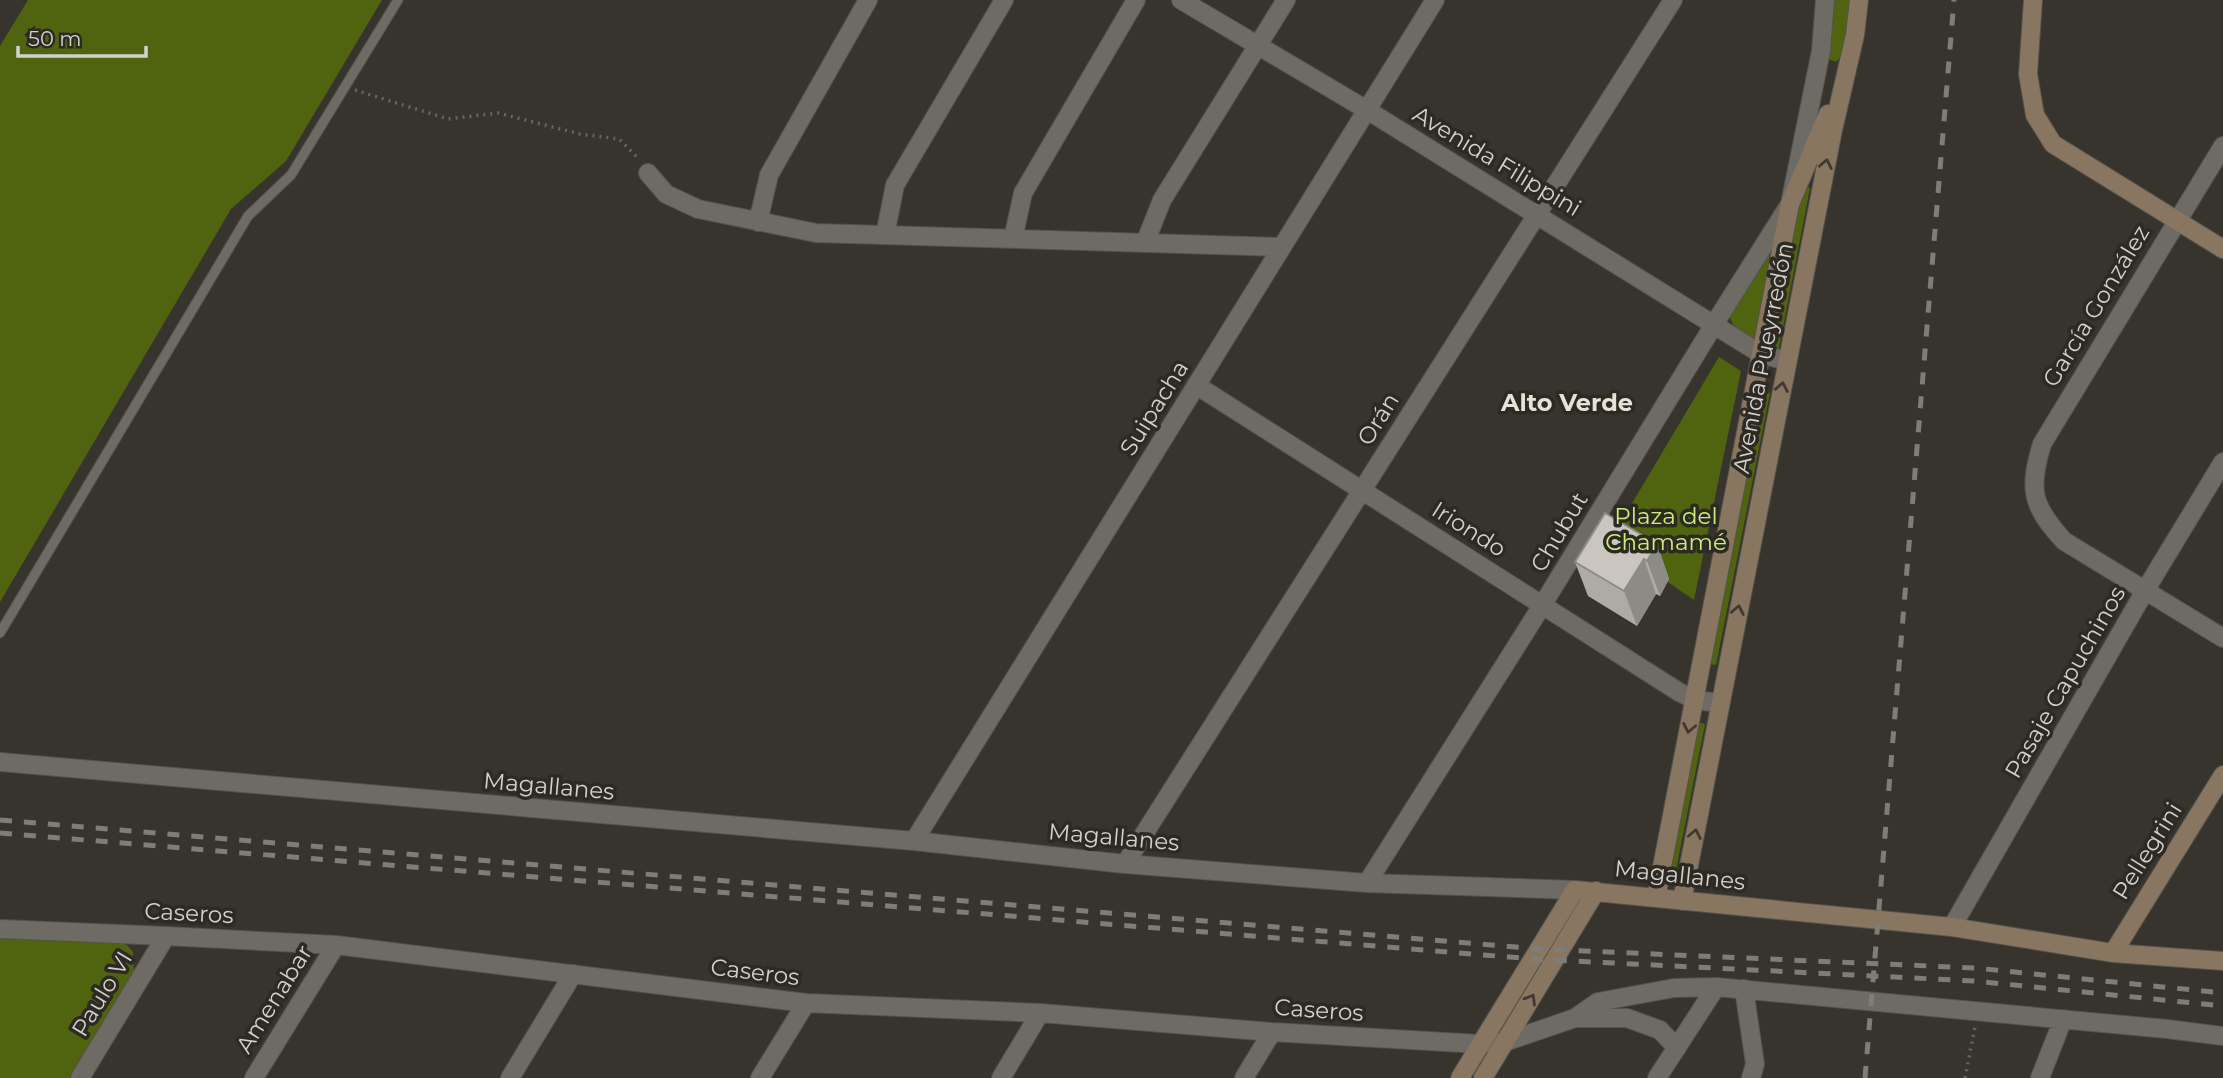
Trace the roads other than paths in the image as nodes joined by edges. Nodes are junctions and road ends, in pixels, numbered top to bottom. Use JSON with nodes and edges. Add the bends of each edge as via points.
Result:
{"nodes":[{"id":1,"x":398,"y":0,"type":"edge"},
{"id":2,"x":868,"y":0,"type":"edge"},
{"id":3,"x":1004,"y":0,"type":"edge"},
{"id":4,"x":1136,"y":0,"type":"edge"},
{"id":5,"x":1181,"y":0,"type":"edge"},
{"id":6,"x":1286,"y":0,"type":"edge"},
{"id":7,"x":1435,"y":0,"type":"edge"},
{"id":8,"x":1673,"y":0,"type":"edge"},
{"id":9,"x":1825,"y":0,"type":"edge"},
{"id":10,"x":1859,"y":0,"type":"edge"},
{"id":11,"x":2033,"y":0,"type":"edge"},
{"id":12,"x":1258,"y":46,"type":"junction"},
{"id":13,"x":1846,"y":72,"type":"junction"},
{"id":14,"x":1367,"y":110,"type":"junction"},
{"id":15,"x":2223,"y":146,"type":"edge"},
{"id":16,"x":648,"y":173,"type":"road end"},
{"id":17,"x":1790,"y":204,"type":"junction"},
{"id":18,"x":1537,"y":215,"type":"junction"},
{"id":19,"x":2177,"y":220,"type":"junction"},
{"id":20,"x":758,"y":222,"type":"junction"},
{"id":21,"x":885,"y":235,"type":"junction"},
{"id":22,"x":1013,"y":239,"type":"junction"},
{"id":23,"x":1145,"y":243,"type":"junction"},
{"id":24,"x":1281,"y":247,"type":"junction"},
{"id":25,"x":2223,"y":249,"type":"edge"},
{"id":26,"x":1714,"y":323,"type":"junction"},
{"id":27,"x":1761,"y":354,"type":"junction"},
{"id":28,"x":1787,"y":361,"type":"junction"},
{"id":29,"x":1196,"y":385,"type":"junction"},
{"id":30,"x":2223,"y":463,"type":"edge"},
{"id":31,"x":1362,"y":490,"type":"junction"},
{"id":32,"x":2146,"y":589,"type":"junction"},
{"id":33,"x":1543,"y":604,"type":"junction"},
{"id":34,"x":0,"y":633,"type":"edge"},
{"id":35,"x":2223,"y":638,"type":"edge"},
{"id":36,"x":1695,"y":700,"type":"junction"},
{"id":37,"x":1720,"y":703,"type":"junction"},
{"id":38,"x":0,"y":762,"type":"edge"},
{"id":39,"x":2223,"y":775,"type":"edge"},
{"id":40,"x":914,"y":841,"type":"junction"},
{"id":41,"x":1125,"y":864,"type":"junction"},
{"id":42,"x":1367,"y":883,"type":"junction"},
{"id":43,"x":1575,"y":890,"type":"junction"},
{"id":44,"x":1596,"y":891,"type":"junction"},
{"id":45,"x":1656,"y":898,"type":"junction"},
{"id":46,"x":1682,"y":901,"type":"junction"},
{"id":47,"x":1952,"y":927,"type":"junction"},
{"id":48,"x":0,"y":929,"type":"edge"},
{"id":49,"x":166,"y":936,"type":"junction"},
{"id":50,"x":336,"y":946,"type":"junction"},
{"id":51,"x":2113,"y":953,"type":"junction"},
{"id":52,"x":2223,"y":961,"type":"edge"},
{"id":53,"x":573,"y":974,"type":"junction"},
{"id":54,"x":1716,"y":987,"type":"junction"},
{"id":55,"x":1744,"y":989,"type":"junction"},
{"id":56,"x":806,"y":1003,"type":"junction"},
{"id":57,"x":1040,"y":1013,"type":"junction"},
{"id":58,"x":1575,"y":1018,"type":"junction"},
{"id":59,"x":2063,"y":1019,"type":"junction"},
{"id":60,"x":1272,"y":1032,"type":"junction"},
{"id":61,"x":2223,"y":1036,"type":"edge"},
{"id":62,"x":1505,"y":1042,"type":"junction"},
{"id":63,"x":1480,"y":1044,"type":"junction"},
{"id":64,"x":1676,"y":1048,"type":"junction"},
{"id":65,"x":80,"y":1078,"type":"edge"},
{"id":66,"x":254,"y":1078,"type":"edge"},
{"id":67,"x":510,"y":1078,"type":"edge"},
{"id":68,"x":760,"y":1078,"type":"edge"},
{"id":69,"x":1001,"y":1078,"type":"edge"},
{"id":70,"x":1244,"y":1078,"type":"edge"},
{"id":71,"x":1460,"y":1078,"type":"edge"},
{"id":72,"x":1483,"y":1078,"type":"edge"},
{"id":73,"x":1657,"y":1078,"type":"edge"},
{"id":74,"x":1751,"y":1078,"type":"edge"},
{"id":75,"x":2040,"y":1078,"type":"edge"}],
"edges":[{"from":1,"to":34,"type":"lane","via":[[291,175],[248,216]]},
{"from":2,"to":20,"type":"street","via":[[769,175]]},
{"from":3,"to":21,"type":"street","via":[[895,186]]},
{"from":4,"to":22,"type":"street","via":[[1023,192]]},
{"from":5,"to":12,"type":"street","name":"Avenida Filippini"},
{"from":6,"to":12,"type":"street"},
{"from":7,"to":14,"type":"street","name":"Suipacha"},
{"from":8,"to":18,"type":"street","name":"Orán"},
{"from":9,"to":17,"type":"street","name":"Avenida Pueyrredón","via":[[1821,51]]},
{"from":10,"to":13,"type":"street","name":"Avenida Pueyrredón"},
{"from":11,"to":19,"type":"street","via":[[2028,74],[2035,115],[2053,145]]},
{"from":12,"to":14,"type":"street","name":"Avenida Filippini"},
{"from":12,"to":23,"type":"street","via":[[1162,201]]},
{"from":13,"to":17,"type":"street","name":"Avenida Pueyrredón"},
{"from":28,"to":13,"type":"street","name":"Avenida Pueyrredón","one_way":true},
{"from":14,"to":18,"type":"street","name":"Avenida Filippini"},
{"from":14,"to":24,"type":"street","name":"Suipacha"},
{"from":15,"to":19,"type":"street","name":"García González"},
{"from":16,"to":20,"type":"street","via":[[666,194],[698,209]]},
{"from":17,"to":26,"type":"street","name":"Chubut"},
{"from":17,"to":27,"type":"street","name":"Avenida Pueyrredón"},
{"from":18,"to":26,"type":"street","name":"Avenida Filippini"},
{"from":18,"to":31,"type":"street","name":"Orán"},
{"from":19,"to":25,"type":"street"},
{"from":19,"to":32,"type":"street","name":"García González","via":[[2042,444],[2033,473],[2036,499],[2048,524],[2064,541]]},
{"from":20,"to":21,"type":"street","via":[[816,233]]},
{"from":21,"to":22,"type":"street"},
{"from":22,"to":23,"type":"street"},
{"from":23,"to":24,"type":"street"},
{"from":24,"to":29,"type":"street","name":"Suipacha"},
{"from":26,"to":27,"type":"street","name":"Avenida Filippini"},
{"from":26,"to":33,"type":"street","name":"Chubut"},
{"from":27,"to":28,"type":"street","name":"Avenida Filippini"},
{"from":27,"to":36,"type":"street","name":"Avenida Pueyrredón"},
{"from":37,"to":28,"type":"street","name":"Avenida Pueyrredón","one_way":true},
{"from":29,"to":31,"type":"street","name":"Iriondo"},
{"from":29,"to":40,"type":"street","name":"Suipacha"},
{"from":30,"to":32,"type":"street","name":"Pasaje Capuchinos"},
{"from":31,"to":33,"type":"street","name":"Iriondo"},
{"from":31,"to":41,"type":"street","name":"Orán"},
{"from":32,"to":35,"type":"street"},
{"from":32,"to":47,"type":"street","name":"Pasaje Capuchinos"},
{"from":33,"to":36,"type":"street","name":"Iriondo"},
{"from":33,"to":42,"type":"street","name":"Chubut"},
{"from":36,"to":37,"type":"street","name":"Iriondo"},
{"from":36,"to":45,"type":"street","name":"Avenida Pueyrredón","one_way":true},
{"from":46,"to":37,"type":"street","name":"Avenida Pueyrredón","one_way":true},
{"from":38,"to":40,"type":"street","name":"Magallanes"},
{"from":39,"to":51,"type":"street","name":"Pellegrini"},
{"from":40,"to":41,"type":"street","name":"Magallanes"},
{"from":41,"to":42,"type":"street","name":"Magallanes"},
{"from":42,"to":43,"type":"street","name":"Magallanes"},
{"from":43,"to":44,"type":"street","name":"Magallanes"},
{"from":43,"to":63,"type":"street"},
{"from":44,"to":45,"type":"street","name":"Magallanes"},
{"from":62,"to":44,"type":"street","one_way":true},
{"from":45,"to":46,"type":"street","name":"Magallanes"},
{"from":46,"to":47,"type":"street","name":"Magallanes"},
{"from":47,"to":51,"type":"street","name":"Magallanes"},
{"from":48,"to":49,"type":"street","name":"Caseros"},
{"from":49,"to":50,"type":"street","name":"Caseros"},
{"from":49,"to":65,"type":"street","name":"Paulo VI"},
{"from":50,"to":53,"type":"street","name":"Caseros"},
{"from":50,"to":66,"type":"street","name":"Amenabar"},
{"from":51,"to":52,"type":"street","name":"Magallanes"},
{"from":53,"to":56,"type":"street","name":"Caseros"},
{"from":53,"to":67,"type":"street"},
{"from":54,"to":55,"type":"street"},
{"from":54,"to":58,"type":"street","via":[[1674,988],[1598,1002]]},
{"from":54,"to":64,"type":"street"},
{"from":55,"to":59,"type":"street"},
{"from":55,"to":74,"type":"street","via":[[1755,1065]]},
{"from":56,"to":57,"type":"street","name":"Caseros"},
{"from":56,"to":68,"type":"street"},
{"from":57,"to":60,"type":"street","name":"Caseros"},
{"from":57,"to":69,"type":"street"},
{"from":58,"to":62,"type":"street","name":"Caseros"},
{"from":58,"to":64,"type":"street","via":[[1628,1018],[1660,1030]]},
{"from":59,"to":61,"type":"street"},
{"from":59,"to":75,"type":"street"},
{"from":60,"to":63,"type":"street","name":"Caseros"},
{"from":60,"to":70,"type":"street"},
{"from":62,"to":63,"type":"street","name":"Caseros"},
{"from":62,"to":72,"type":"street"},
{"from":63,"to":71,"type":"street"},
{"from":64,"to":73,"type":"street"}]}
